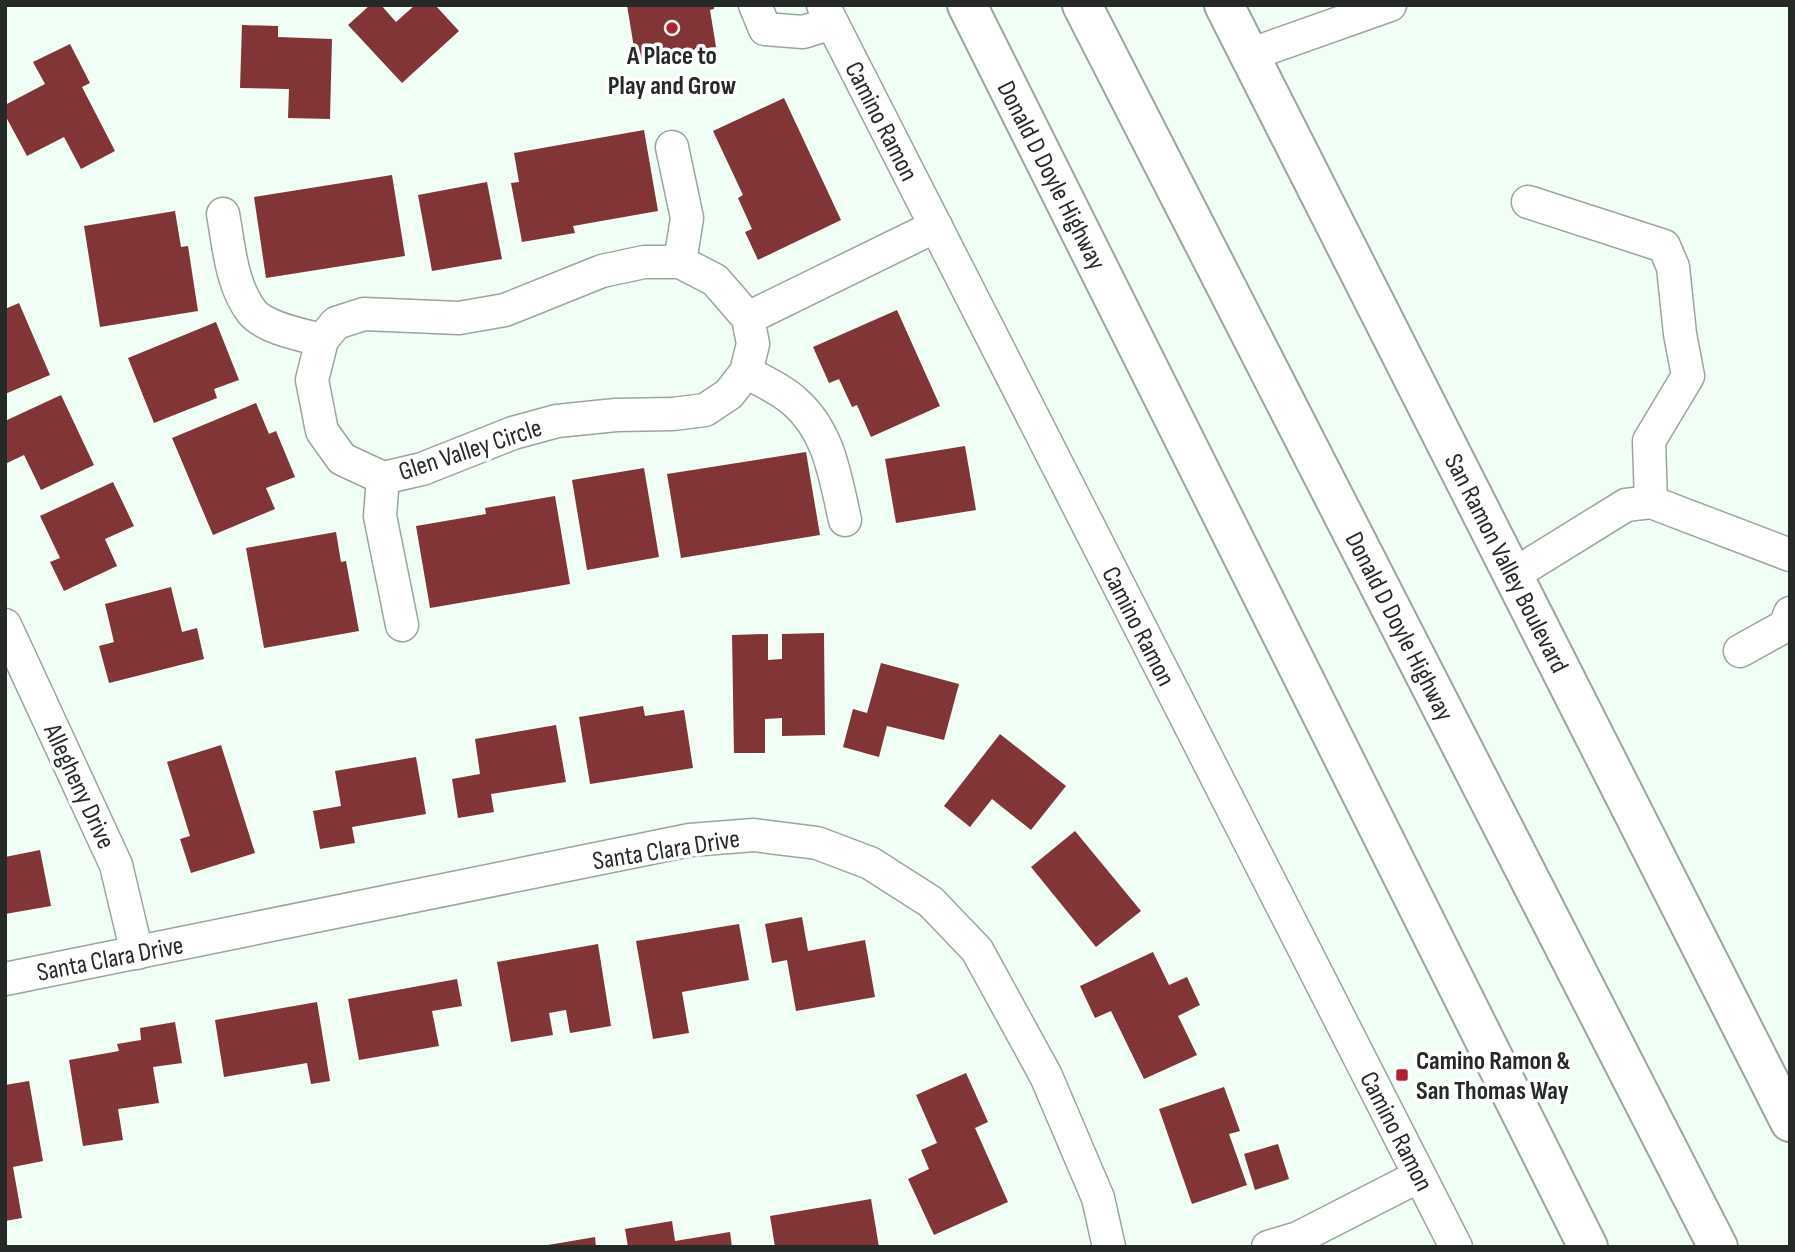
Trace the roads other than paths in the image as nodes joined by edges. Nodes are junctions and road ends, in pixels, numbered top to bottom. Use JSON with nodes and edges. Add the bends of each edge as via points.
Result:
{"nodes":[{"id":1,"x":755,"y":5,"type":"edge"},
{"id":2,"x":967,"y":5,"type":"edge"},
{"id":3,"x":1082,"y":5,"type":"edge"},
{"id":4,"x":1224,"y":5,"type":"edge"},
{"id":5,"x":1390,"y":5,"type":"edge"},
{"id":6,"x":828,"y":14,"type":"edge"},
{"id":7,"x":1249,"y":55,"type":"junction"},
{"id":8,"x":672,"y":147,"type":"dead end"},
{"id":9,"x":1528,"y":202,"type":"dead end"},
{"id":10,"x":223,"y":214,"type":"dead end"},
{"id":11,"x":936,"y":226,"type":"junction"},
{"id":12,"x":680,"y":262,"type":"junction"},
{"id":13,"x":748,"y":318,"type":"junction"},
{"id":14,"x":322,"y":340,"type":"junction"},
{"id":15,"x":746,"y":372,"type":"junction"},
{"id":16,"x":383,"y":478,"type":"junction"},
{"id":17,"x":1651,"y":502,"type":"junction"},
{"id":18,"x":845,"y":520,"type":"dead end"},
{"id":19,"x":1790,"y":555,"type":"edge"},
{"id":20,"x":1513,"y":575,"type":"junction"},
{"id":21,"x":1790,"y":613,"type":"edge"},
{"id":22,"x":5,"y":625,"type":"edge"},
{"id":23,"x":402,"y":625,"type":"dead end"},
{"id":24,"x":1740,"y":651,"type":"dead end"},
{"id":25,"x":137,"y":953,"type":"junction"},
{"id":26,"x":5,"y":979,"type":"edge"},
{"id":27,"x":1790,"y":1122,"type":"edge"},
{"id":28,"x":1419,"y":1176,"type":"junction"},
{"id":29,"x":1109,"y":1247,"type":"edge"},
{"id":30,"x":1268,"y":1247,"type":"edge"},
{"id":31,"x":1456,"y":1247,"type":"edge"},
{"id":32,"x":1588,"y":1247,"type":"edge"},
{"id":33,"x":1718,"y":1247,"type":"edge"}],
"edges":[{"from":1,"to":6,"type":"street","via":[[765,29],[803,32]]},
{"from":2,"to":32,"type":"main road","name":"Donald D Doyle Highway"},
{"from":3,"to":33,"type":"main road","name":"Donald D Doyle Highway"},
{"from":4,"to":7,"type":"main road","name":"San Ramon Valley Boulevard"},
{"from":5,"to":7,"type":"street"},
{"from":6,"to":11,"type":"street","name":"Camino Ramon"},
{"from":7,"to":20,"type":"main road","name":"San Ramon Valley Boulevard"},
{"from":8,"to":12,"type":"street","via":[[687,218]]},
{"from":9,"to":17,"type":"street","via":[[1664,246],[1673,267],[1688,376],[1649,441]]},
{"from":10,"to":14,"type":"street","via":[[235,279],[253,313],[280,329]]},
{"from":11,"to":13,"type":"street"},
{"from":11,"to":28,"type":"street","name":"Camino Ramon"},
{"from":12,"to":13,"type":"street","via":[[715,280]]},
{"from":12,"to":14,"type":"street","via":[[643,262],[602,271],[505,310],[459,318],[364,314],[336,323]]},
{"from":13,"to":15,"type":"street","via":[[753,344]]},
{"from":14,"to":16,"type":"street","name":"Glen Valley Circle","via":[[312,380],[322,431],[342,459]]},
{"from":15,"to":16,"type":"street","name":"Glen Valley Circle","via":[[729,394],[705,410],[557,421],[422,469]]},
{"from":15,"to":18,"type":"street","via":[[793,399],[813,421],[828,449]]},
{"from":16,"to":23,"type":"street","via":[[380,516]]},
{"from":17,"to":19,"type":"street"},
{"from":17,"to":20,"type":"street","via":[[1626,505]]},
{"from":20,"to":27,"type":"main road","name":"San Ramon Valley Boulevard"},
{"from":21,"to":24,"type":"street","via":[[1785,626]]},
{"from":22,"to":25,"type":"street","name":"Allegheny Drive","via":[[116,865]]},
{"from":25,"to":26,"type":"street","name":"Santa Clara Drive"},
{"from":25,"to":29,"type":"street","name":"Santa Clara Drive","via":[[690,840],[754,835],[817,843],[870,863],[931,902],[977,950],[1046,1076],[1098,1198]]},
{"from":28,"to":30,"type":"street","via":[[1298,1238]]},
{"from":28,"to":31,"type":"street","name":"Camino Ramon"}]}
